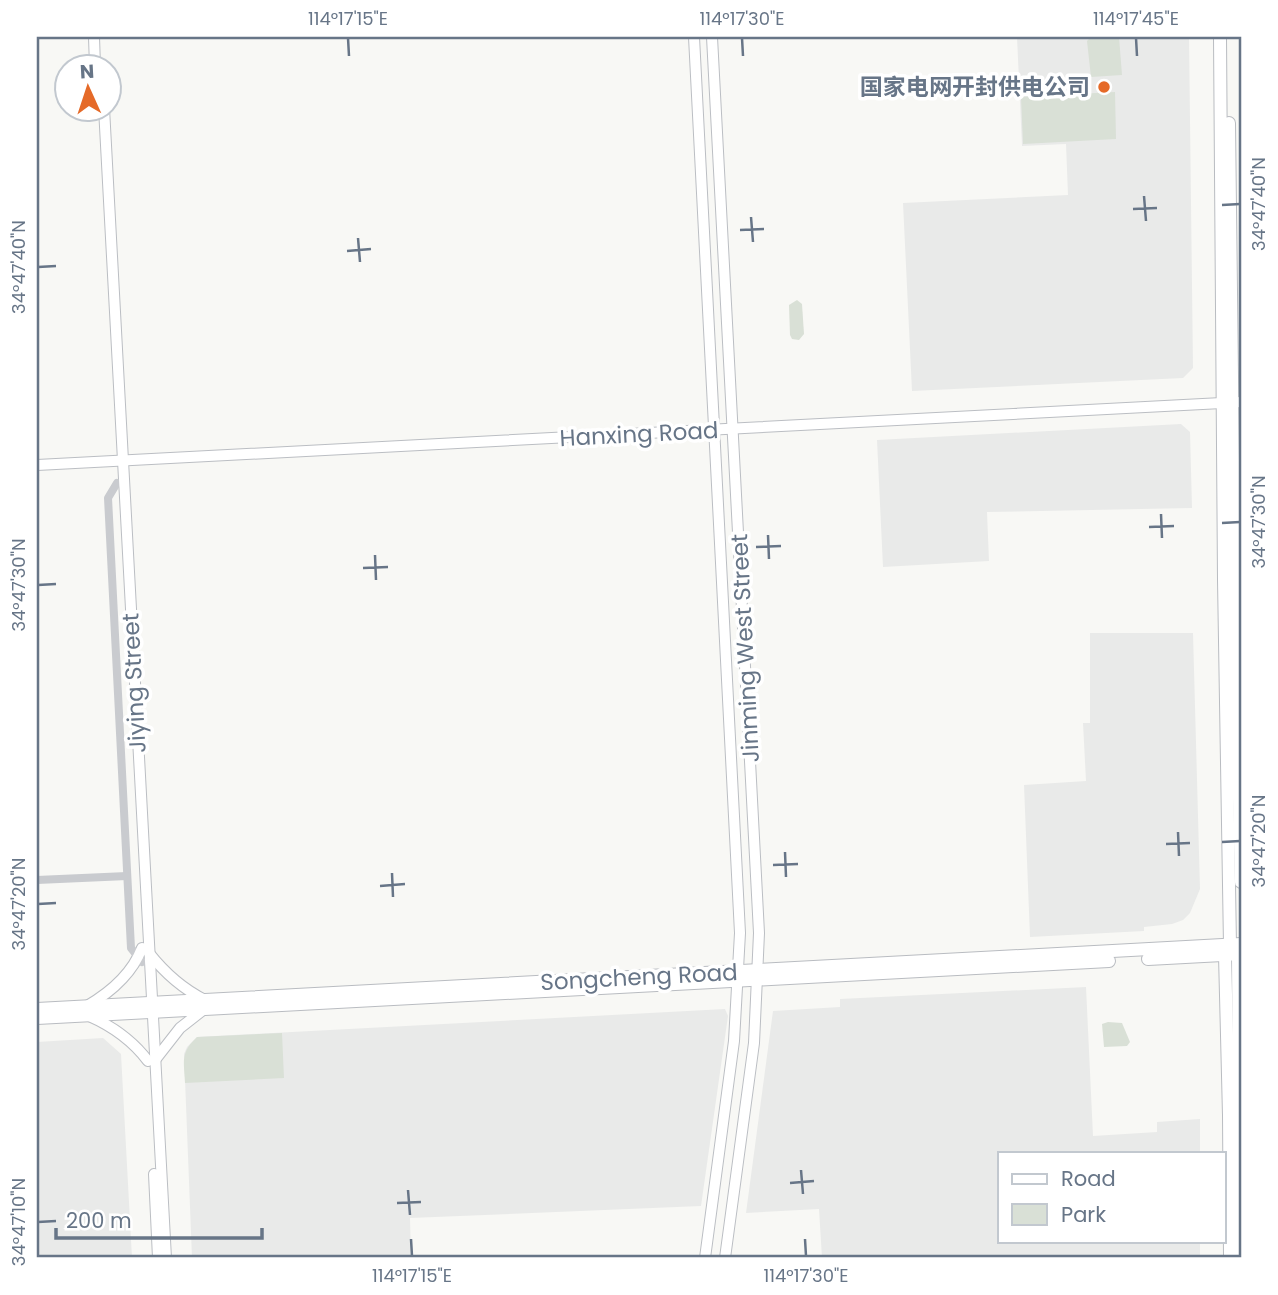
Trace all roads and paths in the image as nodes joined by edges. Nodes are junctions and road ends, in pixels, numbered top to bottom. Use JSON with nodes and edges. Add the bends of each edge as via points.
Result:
{"nodes":[{"id":1,"x":694,"y":37,"type":"edge"},
{"id":2,"x":712,"y":37,"type":"edge"},
{"id":3,"x":1220,"y":37,"type":"edge"},
{"id":4,"x":1228,"y":37,"type":"edge"},
{"id":5,"x":98,"y":122,"type":"edge"},
{"id":6,"x":105,"y":122,"type":"edge"},
{"id":7,"x":1232,"y":405,"type":"edge"},
{"id":8,"x":714,"y":432,"type":"junction"},
{"id":9,"x":734,"y":432,"type":"junction"},
{"id":10,"x":119,"y":464,"type":"junction"},
{"id":11,"x":37,"y":468,"type":"edge"},
{"id":12,"x":117,"y":482,"type":"junction"},
{"id":13,"x":127,"y":876,"type":"junction"},
{"id":14,"x":37,"y":880,"type":"edge"},
{"id":15,"x":1241,"y":882,"type":"edge"},
{"id":16,"x":1236,"y":950,"type":"edge"},
{"id":17,"x":143,"y":955,"type":"junction"},
{"id":18,"x":758,"y":975,"type":"junction"},
{"id":19,"x":738,"y":976,"type":"junction"},
{"id":20,"x":204,"y":1005,"type":"junction"},
{"id":21,"x":148,"y":1008,"type":"junction"},
{"id":22,"x":37,"y":1009,"type":"edge"},
{"id":23,"x":87,"y":1011,"type":"junction"},
{"id":24,"x":37,"y":1018,"type":"edge"},
{"id":25,"x":151,"y":1060,"type":"junction"},
{"id":26,"x":158,"y":1258,"type":"edge"},
{"id":27,"x":166,"y":1258,"type":"edge"},
{"id":28,"x":705,"y":1258,"type":"edge"},
{"id":29,"x":725,"y":1258,"type":"edge"},
{"id":30,"x":1230,"y":1258,"type":"edge"},
{"id":31,"x":1240,"y":1258,"type":"edge"}],
"edges":[{"from":1,"to":8,"type":"street","name":"Jinming West Street"},
{"from":2,"to":9,"type":"street","name":"Jinming West Street"},
{"from":3,"to":7,"type":"main road"},
{"from":4,"to":7,"type":"main road"},
{"from":5,"to":10,"type":"street","name":"Jiying Street"},
{"from":6,"to":10,"type":"street","name":"Jiying Street"},
{"from":7,"to":9,"type":"street","name":"Hanxing Road"},
{"from":7,"to":15,"type":"main road"},
{"from":7,"to":16,"type":"main road"},
{"from":8,"to":9,"type":"street","name":"Hanxing Road"},
{"from":8,"to":10,"type":"street","name":"Hanxing Road"},
{"from":8,"to":19,"type":"street","name":"Jinming West Street","via":[[740,933]]},
{"from":9,"to":18,"type":"street","name":"Jinming West Street"},
{"from":10,"to":11,"type":"street","name":"Hanxing Road"},
{"from":10,"to":12,"type":"street","name":"Jiying Street"},
{"from":10,"to":17,"type":"street","name":"Jiying Street"},
{"from":12,"to":13,"type":"street","via":[[108,498]]},
{"from":12,"to":17,"type":"street","name":"Jiying Street"},
{"from":13,"to":14,"type":"street"},
{"from":13,"to":17,"type":"street","via":[[131,948]]},
{"from":16,"to":18,"type":"main road","name":"Songcheng Road"},
{"from":16,"to":30,"type":"main road","via":[[1229,1115]]},
{"from":16,"to":31,"type":"main road"},
{"from":17,"to":20,"type":"street"},
{"from":17,"to":21,"type":"street","name":"Jiying Street"},
{"from":17,"to":23,"type":"street"},
{"from":18,"to":19,"type":"main road","name":"Songcheng Road"},
{"from":18,"to":29,"type":"street","name":"Jinming West Street","via":[[754,1043]]},
{"from":19,"to":20,"type":"main road","name":"Songcheng Road"},
{"from":19,"to":28,"type":"street","name":"Jinming West Street","via":[[734,1041]]},
{"from":20,"to":21,"type":"main road","name":"Songcheng Road"},
{"from":20,"to":25,"type":"street"},
{"from":21,"to":23,"type":"main road","name":"Songcheng Road"},
{"from":21,"to":25,"type":"street","name":"Jiying Street"},
{"from":22,"to":23,"type":"main road","name":"Songcheng Road"},
{"from":23,"to":24,"type":"main road","name":"Songcheng Road"},
{"from":23,"to":25,"type":"street"},
{"from":25,"to":26,"type":"street","name":"Jiying Street"},
{"from":25,"to":27,"type":"street","name":"Jiying Street"}]}
